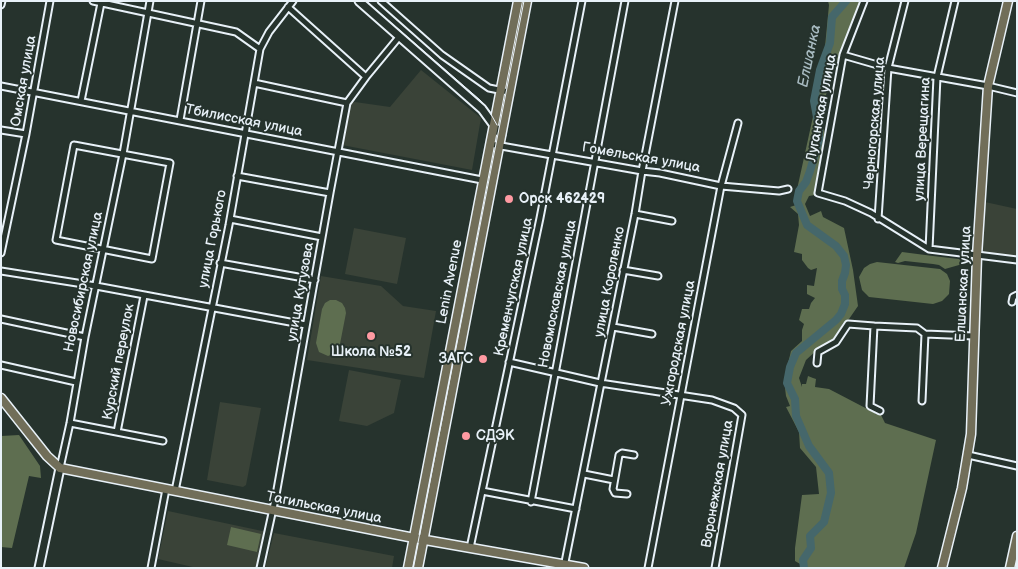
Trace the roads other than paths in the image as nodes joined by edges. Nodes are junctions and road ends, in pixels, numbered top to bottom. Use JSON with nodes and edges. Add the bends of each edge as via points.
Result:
{"nodes":[{"id":1,"x":2,"y":1,"type":"edge"},
{"id":2,"x":50,"y":1,"type":"edge"},
{"id":3,"x":93,"y":1,"type":"edge"},
{"id":4,"x":150,"y":1,"type":"edge"},
{"id":5,"x":201,"y":1,"type":"edge"},
{"id":6,"x":293,"y":1,"type":"edge"},
{"id":7,"x":359,"y":1,"type":"edge"},
{"id":8,"x":381,"y":1,"type":"edge"},
{"id":9,"x":518,"y":1,"type":"edge"},
{"id":10,"x":527,"y":1,"type":"edge"},
{"id":11,"x":582,"y":1,"type":"edge"},
{"id":12,"x":625,"y":1,"type":"edge"},
{"id":13,"x":675,"y":1,"type":"edge"},
{"id":14,"x":864,"y":1,"type":"edge"},
{"id":15,"x":906,"y":1,"type":"edge"},
{"id":16,"x":955,"y":1,"type":"edge"},
{"id":17,"x":1008,"y":1,"type":"edge"},
{"id":18,"x":100,"y":3,"type":"junction"},
{"id":19,"x":1,"y":5,"type":"edge"},
{"id":20,"x":288,"y":7,"type":"junction"},
{"id":21,"x":148,"y":12,"type":"junction"},
{"id":22,"x":196,"y":24,"type":"junction"},
{"id":23,"x":399,"y":37,"type":"junction"},
{"id":24,"x":260,"y":49,"type":"junction"},
{"id":25,"x":843,"y":55,"type":"junction"},
{"id":26,"x":888,"y":68,"type":"junction"},
{"id":27,"x":366,"y":77,"type":"junction"},
{"id":28,"x":937,"y":77,"type":"junction"},
{"id":29,"x":254,"y":83,"type":"junction"},
{"id":30,"x":1,"y":86,"type":"edge"},
{"id":31,"x":988,"y":86,"type":"junction"},
{"id":32,"x":500,"y":90,"type":"junction"},
{"id":33,"x":34,"y":92,"type":"junction"},
{"id":34,"x":509,"y":92,"type":"junction"},
{"id":35,"x":1017,"y":93,"type":"edge"},
{"id":36,"x":81,"y":101,"type":"junction"},
{"id":37,"x":347,"y":103,"type":"junction"},
{"id":38,"x":131,"y":111,"type":"junction"},
{"id":39,"x":180,"y":120,"type":"junction"},
{"id":40,"x":493,"y":122,"type":"junction"},
{"id":41,"x":738,"y":123,"type":"dead end"},
{"id":42,"x":1,"y":130,"type":"edge"},
{"id":43,"x":245,"y":133,"type":"junction"},
{"id":44,"x":26,"y":134,"type":"junction"},
{"id":45,"x":501,"y":135,"type":"junction"},
{"id":46,"x":490,"y":144,"type":"junction"},
{"id":47,"x":499,"y":146,"type":"junction"},
{"id":48,"x":339,"y":151,"type":"junction"},
{"id":49,"x":123,"y":154,"type":"junction"},
{"id":50,"x":551,"y":155,"type":"junction"},
{"id":51,"x":594,"y":163,"type":"junction"},
{"id":52,"x":642,"y":171,"type":"junction"},
{"id":53,"x":238,"y":176,"type":"junction"},
{"id":54,"x":482,"y":180,"type":"junction"},
{"id":55,"x":721,"y":186,"type":"junction"},
{"id":56,"x":788,"y":189,"type":"dead end"},
{"id":57,"x":330,"y":194,"type":"junction"},
{"id":58,"x":635,"y":214,"type":"junction"},
{"id":59,"x":230,"y":219,"type":"junction"},
{"id":60,"x":878,"y":219,"type":"junction"},
{"id":61,"x":672,"y":221,"type":"dead end"},
{"id":62,"x":473,"y":226,"type":"junction"},
{"id":63,"x":4,"y":229,"type":"edge"},
{"id":64,"x":484,"y":229,"type":"junction"},
{"id":65,"x":322,"y":237,"type":"junction"},
{"id":66,"x":103,"y":249,"type":"junction"},
{"id":67,"x":930,"y":249,"type":"junction"},
{"id":68,"x":1,"y":253,"type":"edge"},
{"id":69,"x":977,"y":256,"type":"junction"},
{"id":70,"x":1017,"y":260,"type":"edge"},
{"id":71,"x":220,"y":263,"type":"junction"},
{"id":72,"x":623,"y":270,"type":"junction"},
{"id":73,"x":1,"y":271,"type":"edge"},
{"id":74,"x":658,"y":276,"type":"dead end"},
{"id":75,"x":314,"y":280,"type":"junction"},
{"id":76,"x":96,"y":286,"type":"junction"},
{"id":77,"x":1017,"y":295,"type":"edge"},
{"id":78,"x":144,"y":296,"type":"junction"},
{"id":79,"x":1012,"y":302,"type":"dead end"},
{"id":80,"x":211,"y":308,"type":"junction"},
{"id":81,"x":456,"y":315,"type":"junction"},
{"id":82,"x":466,"y":318,"type":"junction"},
{"id":83,"x":1,"y":319,"type":"edge"},
{"id":84,"x":306,"y":325,"type":"junction"},
{"id":85,"x":874,"y":326,"type":"junction"},
{"id":86,"x":613,"y":327,"type":"junction"},
{"id":87,"x":652,"y":334,"type":"dead end"},
{"id":88,"x":925,"y":334,"type":"junction"},
{"id":89,"x":974,"y":336,"type":"junction"},
{"id":90,"x":85,"y":337,"type":"junction"},
{"id":91,"x":509,"y":362,"type":"junction"},
{"id":92,"x":817,"y":363,"type":"dead end"},
{"id":93,"x":1,"y":365,"type":"edge"},
{"id":94,"x":554,"y":372,"type":"junction"},
{"id":95,"x":445,"y":374,"type":"junction"},
{"id":96,"x":455,"y":376,"type":"junction"},
{"id":97,"x":76,"y":382,"type":"junction"},
{"id":98,"x":600,"y":383,"type":"junction"},
{"id":99,"x":680,"y":396,"type":"junction"},
{"id":100,"x":1,"y":398,"type":"edge"},
{"id":101,"x":441,"y":398,"type":"junction"},
{"id":102,"x":450,"y":400,"type":"junction"},
{"id":103,"x":922,"y":401,"type":"dead end"},
{"id":104,"x":880,"y":411,"type":"dead end"},
{"id":105,"x":70,"y":423,"type":"junction"},
{"id":106,"x":116,"y":432,"type":"junction"},
{"id":107,"x":163,"y":441,"type":"dead end"},
{"id":108,"x":634,"y":455,"type":"dead end"},
{"id":109,"x":968,"y":455,"type":"junction"},
{"id":110,"x":1017,"y":466,"type":"edge"},
{"id":111,"x":60,"y":468,"type":"junction"},
{"id":112,"x":427,"y":468,"type":"junction"},
{"id":113,"x":437,"y":470,"type":"junction"},
{"id":114,"x":584,"y":474,"type":"junction"},
{"id":115,"x":614,"y":480,"type":"junction"},
{"id":116,"x":166,"y":489,"type":"junction"},
{"id":117,"x":175,"y":491,"type":"junction"},
{"id":118,"x":482,"y":491,"type":"junction"},
{"id":119,"x":627,"y":494,"type":"dead end"},
{"id":120,"x":531,"y":502,"type":"junction"},
{"id":121,"x":576,"y":509,"type":"junction"},
{"id":122,"x":274,"y":510,"type":"junction"},
{"id":123,"x":1017,"y":536,"type":"edge"},
{"id":124,"x":414,"y":538,"type":"junction"},
{"id":125,"x":424,"y":539,"type":"junction"},
{"id":126,"x":470,"y":548,"type":"junction"},
{"id":127,"x":565,"y":566,"type":"edge"},
{"id":128,"x":39,"y":568,"type":"edge"},
{"id":129,"x":151,"y":568,"type":"edge"},
{"id":130,"x":260,"y":568,"type":"edge"},
{"id":131,"x":408,"y":568,"type":"edge"},
{"id":132,"x":418,"y":568,"type":"edge"},
{"id":133,"x":584,"y":568,"type":"edge"},
{"id":134,"x":648,"y":568,"type":"edge"},
{"id":135,"x":715,"y":568,"type":"edge"},
{"id":136,"x":942,"y":568,"type":"edge"},
{"id":137,"x":1010,"y":568,"type":"edge"}],
"edges":[{"from":1,"to":19,"type":"street"},
{"from":2,"to":33,"type":"street","name":"Омская улица"},
{"from":3,"to":18,"type":"street"},
{"from":4,"to":21,"type":"street","name":"Новосибирская улица"},
{"from":5,"to":22,"type":"street"},
{"from":6,"to":20,"type":"street","name":"улица Горького"},
{"from":7,"to":23,"type":"street"},
{"from":8,"to":32,"type":"street","via":[[442,55],[489,88]]},
{"from":9,"to":32,"type":"main road","name":"Lenin Avenue"},
{"from":10,"to":34,"type":"main road","name":"Lenin Avenue"},
{"from":11,"to":50,"type":"street","name":"Кременчугская улица"},
{"from":12,"to":51,"type":"street","name":"Новомосковская улица"},
{"from":13,"to":52,"type":"street","name":"улица Короленко"},
{"from":14,"to":25,"type":"street","name":"Луганская улица"},
{"from":15,"to":26,"type":"street","name":"Черногорская улица"},
{"from":16,"to":28,"type":"street","name":"улица Верещагина"},
{"from":17,"to":31,"type":"main road","name":"Елшанская улица"},
{"from":18,"to":21,"type":"street"},
{"from":18,"to":36,"type":"street"},
{"from":20,"to":24,"type":"street","name":"улица Горького"},
{"from":20,"to":27,"type":"street"},
{"from":21,"to":22,"type":"street"},
{"from":21,"to":38,"type":"street","name":"Новосибирская улица"},
{"from":22,"to":24,"type":"street","via":[[236,32]]},
{"from":22,"to":39,"type":"street"},
{"from":23,"to":27,"type":"street","name":"улица Кутузова"},
{"from":23,"to":40,"type":"street"},
{"from":24,"to":29,"type":"street","name":"улица Горького"},
{"from":25,"to":26,"type":"street"},
{"from":25,"to":60,"type":"street","name":"Луганская улица","via":[[818,193],[845,201]]},
{"from":26,"to":28,"type":"street"},
{"from":26,"to":60,"type":"street","name":"Черногорская улица"},
{"from":27,"to":37,"type":"street","name":"улица Кутузова"},
{"from":28,"to":31,"type":"street"},
{"from":28,"to":67,"type":"street","name":"улица Верещагина"},
{"from":29,"to":37,"type":"street"},
{"from":29,"to":43,"type":"street","name":"улица Горького"},
{"from":30,"to":33,"type":"street","name":"Тбилисская улица"},
{"from":31,"to":35,"type":"street"},
{"from":31,"to":69,"type":"main road","name":"Елшанская улица"},
{"from":32,"to":34,"type":"street"},
{"from":32,"to":40,"type":"main road","name":"Lenin Avenue"},
{"from":33,"to":36,"type":"street","name":"Тбилисская улица"},
{"from":33,"to":44,"type":"street","name":"Омская улица"},
{"from":34,"to":45,"type":"main road","name":"Lenin Avenue"},
{"from":36,"to":38,"type":"street","name":"Тбилисская улица"},
{"from":37,"to":48,"type":"street","name":"улица Кутузова"},
{"from":38,"to":39,"type":"street","name":"Тбилисская улица"},
{"from":38,"to":49,"type":"street","name":"Новосибирская улица"},
{"from":39,"to":43,"type":"street","name":"Тбилисская улица"},
{"from":40,"to":45,"type":"street"},
{"from":40,"to":46,"type":"main road","name":"Lenin Avenue"},
{"from":41,"to":55,"type":"street","name":"Ужгородская улица"},
{"from":42,"to":44,"type":"street"},
{"from":43,"to":48,"type":"street","name":"Тбилисская улица"},
{"from":43,"to":53,"type":"street","name":"улица Горького"},
{"from":44,"to":63,"type":"street","name":"Омская улица"},
{"from":45,"to":47,"type":"main road","name":"Lenin Avenue"},
{"from":46,"to":47,"type":"street","name":"Гомельская улица"},
{"from":46,"to":54,"type":"main road","name":"Lenin Avenue"},
{"from":47,"to":50,"type":"street","name":"Гомельская улица"},
{"from":47,"to":64,"type":"main road","name":"Lenin Avenue"},
{"from":48,"to":54,"type":"street","name":"Тбилисская улица"},
{"from":48,"to":57,"type":"street","name":"улица Кутузова"},
{"from":49,"to":66,"type":"street","name":"Новосибирская улица"},
{"from":49,"to":66,"type":"street","via":[[74,145],[56,240]]},
{"from":49,"to":66,"type":"street","via":[[170,163],[152,259]]},
{"from":50,"to":51,"type":"street","name":"Гомельская улица"},
{"from":50,"to":91,"type":"street","name":"Кременчугская улица"},
{"from":51,"to":52,"type":"street","name":"Гомельская улица"},
{"from":51,"to":94,"type":"street","name":"Новомосковская улица"},
{"from":52,"to":55,"type":"street","name":"Гомельская улица"},
{"from":52,"to":58,"type":"street","name":"улица Короленко"},
{"from":53,"to":57,"type":"street"},
{"from":53,"to":59,"type":"street","name":"улица Горького"},
{"from":54,"to":62,"type":"main road","name":"Lenin Avenue"},
{"from":55,"to":56,"type":"street","name":"Гомельская улица"},
{"from":55,"to":99,"type":"street","name":"Ужгородская улица"},
{"from":57,"to":65,"type":"street","name":"улица Кутузова"},
{"from":58,"to":61,"type":"street"},
{"from":58,"to":72,"type":"street","name":"улица Короленко"},
{"from":59,"to":65,"type":"street"},
{"from":59,"to":71,"type":"street","name":"улица Горького"},
{"from":60,"to":67,"type":"street"},
{"from":62,"to":64,"type":"street"},
{"from":62,"to":81,"type":"main road","name":"Lenin Avenue"},
{"from":63,"to":68,"type":"street","name":"Омская улица"},
{"from":64,"to":82,"type":"main road","name":"Lenin Avenue"},
{"from":65,"to":75,"type":"street","name":"улица Кутузова"},
{"from":66,"to":76,"type":"street","name":"Новосибирская улица"},
{"from":67,"to":69,"type":"street"},
{"from":69,"to":70,"type":"street"},
{"from":69,"to":89,"type":"main road","name":"Елшанская улица"},
{"from":71,"to":75,"type":"street"},
{"from":71,"to":80,"type":"street","name":"улица Горького"},
{"from":72,"to":74,"type":"street"},
{"from":72,"to":86,"type":"street","name":"улица Короленко"},
{"from":73,"to":76,"type":"street"},
{"from":75,"to":84,"type":"street","name":"улица Кутузова"},
{"from":76,"to":78,"type":"street"},
{"from":76,"to":90,"type":"street","name":"Новосибирская улица"},
{"from":77,"to":79,"type":"street"},
{"from":78,"to":80,"type":"street"},
{"from":78,"to":106,"type":"street","name":"Курский переулок"},
{"from":80,"to":84,"type":"street"},
{"from":80,"to":117,"type":"street","name":"улица Горького"},
{"from":81,"to":82,"type":"street"},
{"from":81,"to":95,"type":"main road","name":"Lenin Avenue"},
{"from":82,"to":96,"type":"main road","name":"Lenin Avenue"},
{"from":83,"to":90,"type":"street"},
{"from":84,"to":122,"type":"street","name":"улица Кутузова"},
{"from":85,"to":88,"type":"street","via":[[917,328]]},
{"from":85,"to":92,"type":"street","via":[[848,324],[836,342],[818,352]]},
{"from":85,"to":104,"type":"street","via":[[870,406]]},
{"from":86,"to":87,"type":"street"},
{"from":86,"to":98,"type":"street","name":"улица Короленко"},
{"from":88,"to":89,"type":"street"},
{"from":88,"to":103,"type":"street"},
{"from":89,"to":109,"type":"main road","name":"Елшанская улица"},
{"from":90,"to":97,"type":"street","name":"Новосибирская улица"},
{"from":91,"to":94,"type":"street"},
{"from":91,"to":118,"type":"street","name":"Кременчугская улица"},
{"from":93,"to":97,"type":"street"},
{"from":94,"to":98,"type":"street"},
{"from":94,"to":120,"type":"street","name":"Новомосковская улица"},
{"from":95,"to":96,"type":"street"},
{"from":95,"to":101,"type":"main road","name":"Lenin Avenue"},
{"from":96,"to":102,"type":"main road","name":"Lenin Avenue"},
{"from":97,"to":105,"type":"street","name":"Новосибирская улица"},
{"from":98,"to":99,"type":"street"},
{"from":98,"to":114,"type":"street","name":"улица Короленко"},
{"from":99,"to":134,"type":"street","name":"Ужгородская улица"},
{"from":99,"to":135,"type":"street","name":"Воронежская улица","via":[[712,400],[734,408],[742,415]]},
{"from":100,"to":111,"type":"main road"},
{"from":101,"to":102,"type":"street"},
{"from":101,"to":112,"type":"main road","name":"Lenin Avenue"},
{"from":102,"to":113,"type":"main road","name":"Lenin Avenue"},
{"from":105,"to":106,"type":"street"},
{"from":105,"to":111,"type":"street","name":"Новосибирская улица"},
{"from":106,"to":107,"type":"street"},
{"from":108,"to":115,"type":"street","via":[[619,455]]},
{"from":109,"to":110,"type":"street"},
{"from":109,"to":136,"type":"main road","name":"Елшанская улица"},
{"from":111,"to":116,"type":"main road","name":"Тагильская улица"},
{"from":111,"to":128,"type":"street","name":"Новосибирская улица"},
{"from":112,"to":113,"type":"street"},
{"from":112,"to":124,"type":"main road","name":"Lenin Avenue"},
{"from":113,"to":125,"type":"main road","name":"Lenin Avenue"},
{"from":114,"to":115,"type":"street"},
{"from":114,"to":121,"type":"street","name":"улица Короленко"},
{"from":115,"to":119,"type":"street","via":[[615,492]]},
{"from":116,"to":117,"type":"main road","name":"Тагильская улица"},
{"from":116,"to":129,"type":"street"},
{"from":117,"to":122,"type":"main road","name":"Тагильская улица"},
{"from":118,"to":120,"type":"street"},
{"from":118,"to":126,"type":"street","name":"Кременчугская улица"},
{"from":120,"to":121,"type":"street"},
{"from":121,"to":127,"type":"street","name":"улица Короленко"},
{"from":122,"to":124,"type":"main road","name":"Тагильская улица"},
{"from":122,"to":130,"type":"street","name":"улица Кутузова"},
{"from":123,"to":137,"type":"main road"},
{"from":124,"to":125,"type":"main road","name":"Тагильская улица"},
{"from":124,"to":131,"type":"main road","name":"Lenin Avenue"},
{"from":125,"to":126,"type":"main road","name":"Тагильская улица"},
{"from":125,"to":132,"type":"main road","name":"Lenin Avenue"},
{"from":126,"to":127,"type":"main road","name":"Тагильская улица"},
{"from":127,"to":133,"type":"main road","name":"Тагильская улица"}]}
